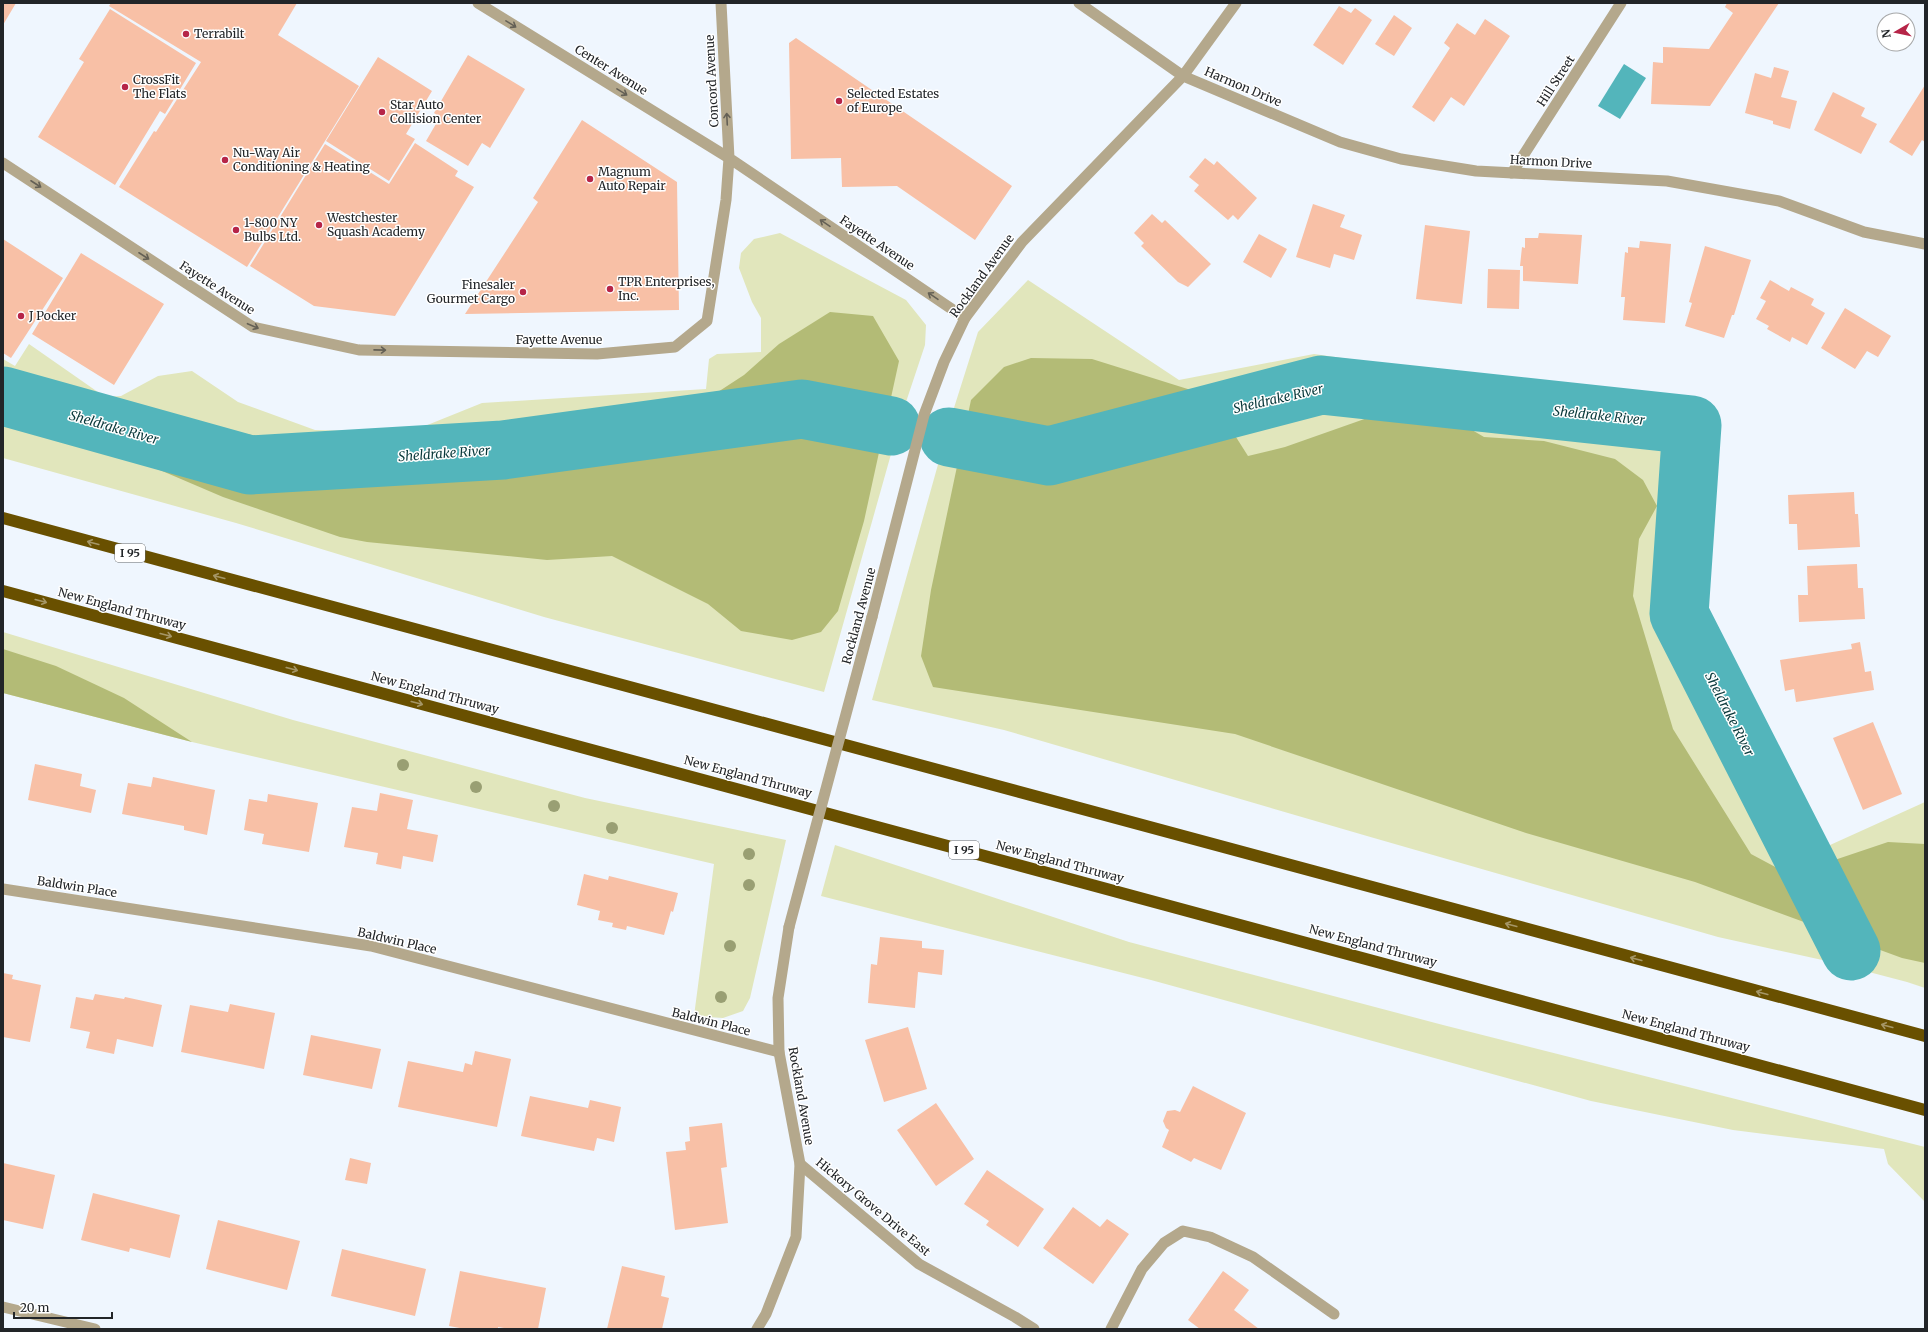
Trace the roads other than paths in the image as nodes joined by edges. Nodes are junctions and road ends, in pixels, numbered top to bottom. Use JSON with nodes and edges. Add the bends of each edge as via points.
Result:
{"nodes":[{"id":1,"x":478,"y":3,"type":"edge"},
{"id":2,"x":721,"y":3,"type":"edge"},
{"id":3,"x":1079,"y":3,"type":"edge"},
{"id":4,"x":1236,"y":3,"type":"edge"},
{"id":5,"x":1622,"y":3,"type":"edge"},
{"id":6,"x":1183,"y":76,"type":"junction"},
{"id":7,"x":729,"y":158,"type":"junction"},
{"id":8,"x":3,"y":163,"type":"edge"},
{"id":9,"x":1512,"y":173,"type":"junction"},
{"id":10,"x":1925,"y":244,"type":"edge"},
{"id":11,"x":965,"y":318,"type":"junction"},
{"id":12,"x":3,"y":518,"type":"edge"},
{"id":13,"x":3,"y":591,"type":"edge"},
{"id":14,"x":3,"y":889,"type":"edge"},
{"id":15,"x":1925,"y":1036,"type":"edge"},
{"id":16,"x":779,"y":1052,"type":"junction"},
{"id":17,"x":1925,"y":1110,"type":"edge"},
{"id":18,"x":800,"y":1164,"type":"junction"},
{"id":19,"x":3,"y":1307,"type":"edge"},
{"id":20,"x":1334,"y":1314,"type":"dead end"},
{"id":21,"x":95,"y":1329,"type":"edge"},
{"id":22,"x":756,"y":1329,"type":"edge"},
{"id":23,"x":1034,"y":1329,"type":"edge"},
{"id":24,"x":1110,"y":1329,"type":"edge"}],
"edges":[{"from":1,"to":7,"type":"street","name":"Center Avenue","one_way":true},
{"from":7,"to":2,"type":"street","name":"Concord Avenue","one_way":true},
{"from":3,"to":6,"type":"street","name":"Harmon Drive"},
{"from":4,"to":6,"type":"street","name":"Rockland Avenue"},
{"from":5,"to":9,"type":"street","name":"Hill Street"},
{"from":6,"to":9,"type":"street","name":"Harmon Drive","via":[[1340,142],[1400,159],[1476,171]]},
{"from":6,"to":11,"type":"street","name":"Rockland Avenue","via":[[1022,242]]},
{"from":8,"to":7,"type":"street","name":"Fayette Avenue","one_way":true,"via":[[253,327],[359,350],[597,354],[675,347],[707,321],[726,200]]},
{"from":11,"to":7,"type":"street","name":"Fayette Avenue","one_way":true},
{"from":9,"to":10,"type":"street","name":"Harmon Drive","via":[[1667,181],[1720,190],[1780,201],[1864,232]]},
{"from":11,"to":16,"type":"street","name":"Rockland Avenue","bridge":true,"via":[[944,362],[924,415],[789,927],[778,998]]},
{"from":15,"to":12,"type":"highway","number":"I 95","one_way":true},
{"from":13,"to":17,"type":"highway","name":"New England Thruway","number":"I 95","one_way":true},
{"from":14,"to":16,"type":"street","name":"Baldwin Place","via":[[371,946]]},
{"from":16,"to":18,"type":"street","name":"Rockland Avenue"},
{"from":18,"to":22,"type":"street","name":"Rockland Avenue","via":[[796,1237],[766,1314]]},
{"from":18,"to":23,"type":"street","name":"Hickory Grove Drive East","via":[[919,1264]]},
{"from":19,"to":21,"type":"street"},
{"from":20,"to":24,"type":"street","via":[[1253,1257],[1210,1237],[1183,1231],[1164,1242],[1142,1269]]}]}
